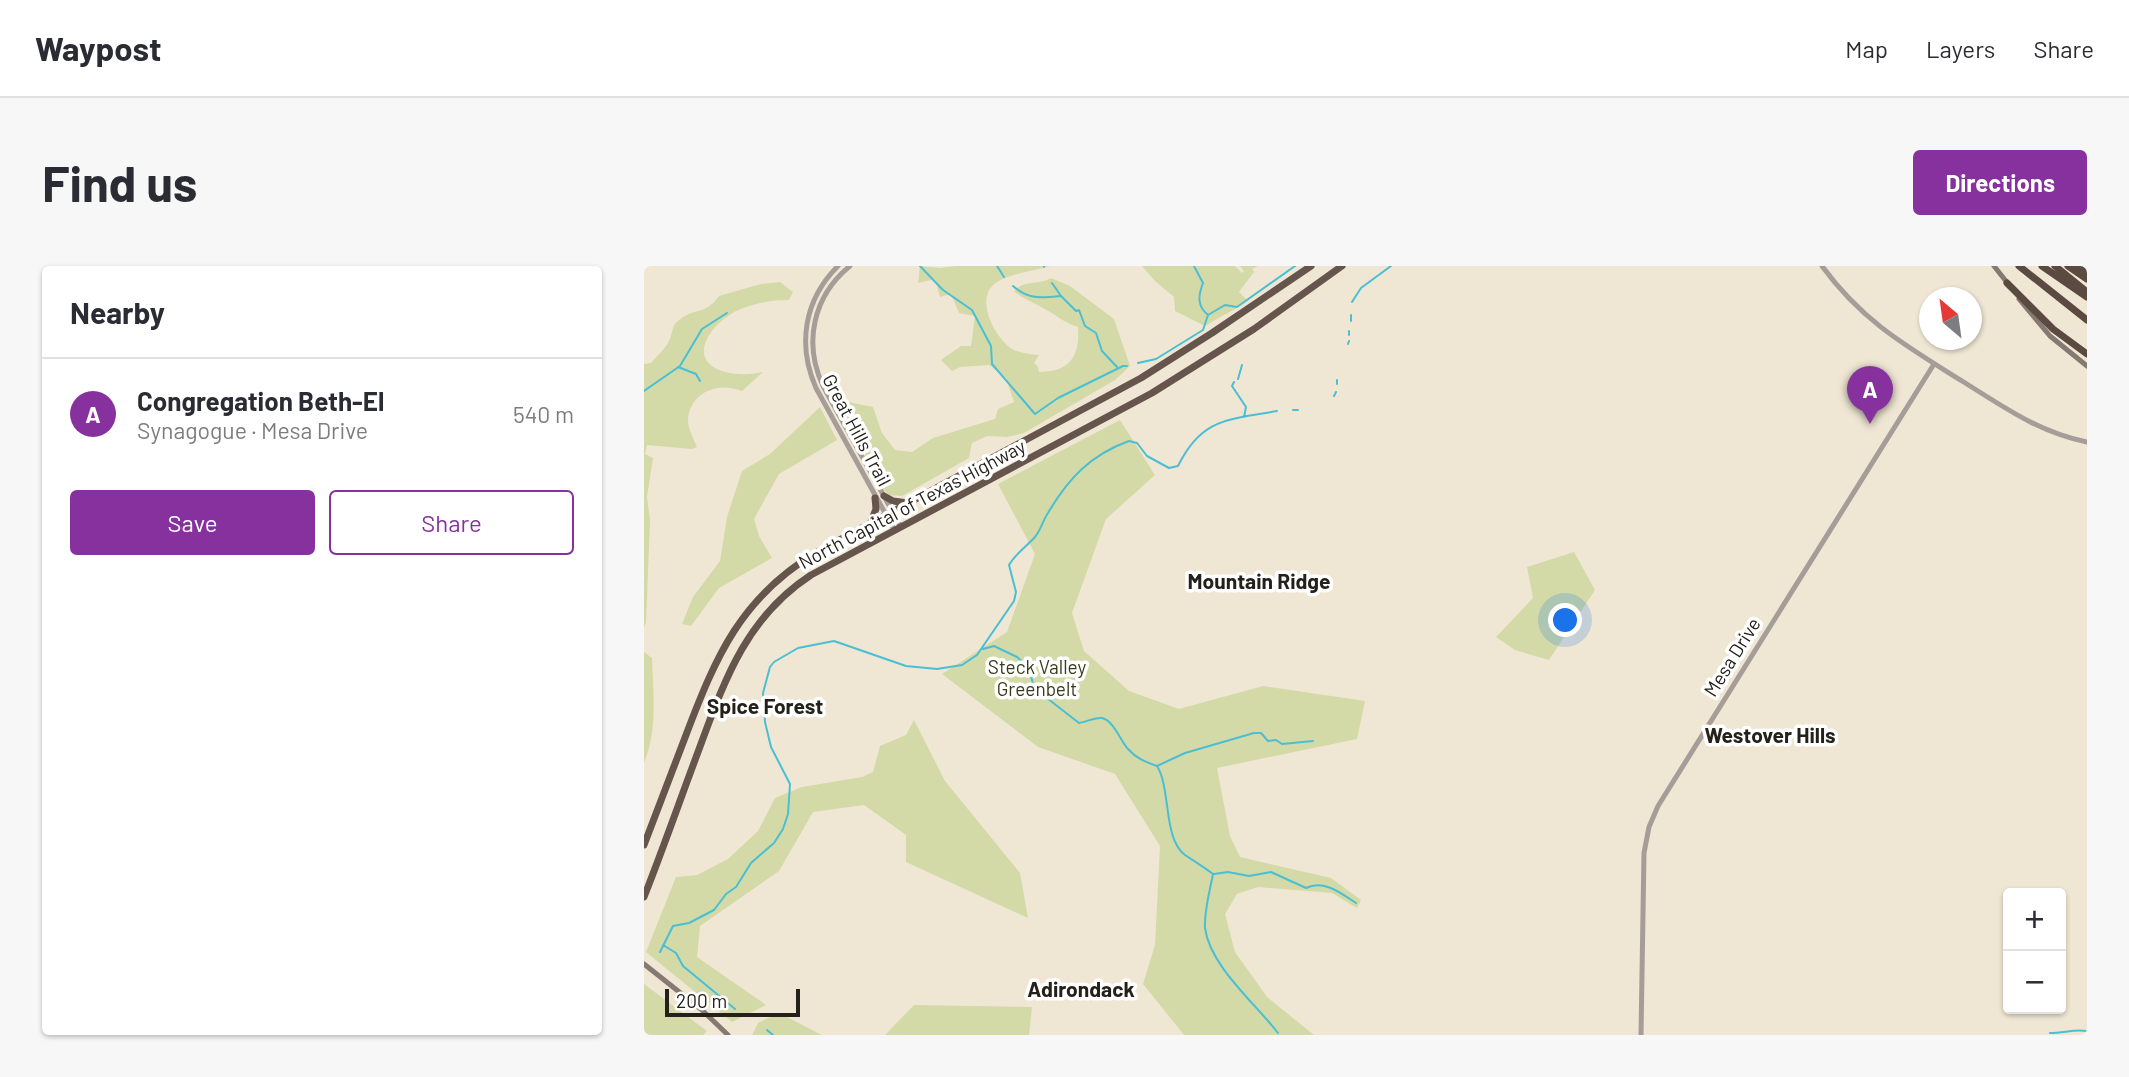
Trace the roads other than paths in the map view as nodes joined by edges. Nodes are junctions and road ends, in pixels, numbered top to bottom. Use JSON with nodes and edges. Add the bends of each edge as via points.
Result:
{"nodes":[{"id":1,"x":838,"y":266,"type":"edge"},
{"id":2,"x":850,"y":266,"type":"edge"},
{"id":3,"x":1311,"y":266,"type":"edge"},
{"id":4,"x":1342,"y":266,"type":"edge"},
{"id":5,"x":1822,"y":266,"type":"edge"},
{"id":6,"x":1993,"y":266,"type":"edge"},
{"id":7,"x":2019,"y":266,"type":"edge"},
{"id":8,"x":2042,"y":266,"type":"edge"},
{"id":9,"x":2056,"y":266,"type":"edge"},
{"id":10,"x":2073,"y":266,"type":"edge"},
{"id":11,"x":2087,"y":275,"type":"edge"},
{"id":12,"x":2007,"y":283,"type":"junction"},
{"id":13,"x":2087,"y":287,"type":"edge"},
{"id":14,"x":2087,"y":295,"type":"edge"},
{"id":15,"x":2087,"y":320,"type":"edge"},
{"id":16,"x":2087,"y":354,"type":"edge"},
{"id":17,"x":1934,"y":364,"type":"junction"},
{"id":18,"x":2087,"y":366,"type":"edge"},
{"id":19,"x":2087,"y":442,"type":"edge"},
{"id":20,"x":857,"y":451,"type":"junction"},
{"id":21,"x":850,"y":454,"type":"junction"},
{"id":22,"x":884,"y":496,"type":"junction"},
{"id":23,"x":875,"y":498,"type":"junction"},
{"id":24,"x":909,"y":503,"type":"junction"},
{"id":25,"x":889,"y":514,"type":"junction"},
{"id":26,"x":869,"y":524,"type":"junction"},
{"id":27,"x":898,"y":529,"type":"junction"},
{"id":28,"x":644,"y":845,"type":"edge"},
{"id":29,"x":644,"y":897,"type":"edge"},
{"id":30,"x":644,"y":964,"type":"edge"},
{"id":31,"x":729,"y":1035,"type":"edge"},
{"id":32,"x":1641,"y":1035,"type":"edge"}],
"edges":[{"from":1,"to":21,"type":"street","name":"Great Hills Trail","via":[[813,301],[805,349],[816,388]]},
{"from":2,"to":20,"type":"street","name":"Great Hills Trail","via":[[830,286],[818,310],[813,353],[816,372]]},
{"from":3,"to":24,"type":"highway","name":"North Capital of Texas Highway","via":[[1141,378]]},
{"from":4,"to":27,"type":"highway","name":"North Capital of Texas Highway","via":[[1181,376]]},
{"from":5,"to":17,"type":"street","via":[[1871,320]]},
{"from":6,"to":12,"type":"main road"},
{"from":7,"to":15,"type":"highway"},
{"from":8,"to":14,"type":"highway"},
{"from":9,"to":13,"type":"highway"},
{"from":9,"to":14,"type":"highway"},
{"from":10,"to":11,"type":"highway"},
{"from":12,"to":16,"type":"highway"},
{"from":12,"to":18,"type":"main road","via":[[2042,328]]},
{"from":17,"to":19,"type":"street","via":[[2032,425]]},
{"from":17,"to":32,"type":"street","name":"Mesa Drive","via":[[1658,806],[1644,853]]},
{"from":20,"to":21,"type":"street"},
{"from":20,"to":22,"type":"street","name":"Great Hills Trail"},
{"from":21,"to":23,"type":"street","name":"Great Hills Trail"},
{"from":22,"to":24,"type":"highway"},
{"from":22,"to":25,"type":"street","name":"Great Hills Trail"},
{"from":23,"to":25,"type":"street","name":"Great Hills Trail"},
{"from":23,"to":26,"type":"highway"},
{"from":24,"to":25,"type":"highway","name":"North Capital of Texas Highway"},
{"from":25,"to":26,"type":"highway","name":"North Capital of Texas Highway"},
{"from":25,"to":27,"type":"street","name":"Great Hills Trail"},
{"from":26,"to":28,"type":"highway","name":"North Capital of Texas Highway","via":[[780,576],[728,639]]},
{"from":27,"to":29,"type":"highway","name":"North Capital of Texas Highway","via":[[797,584],[747,638],[726,677]]},
{"from":30,"to":31,"type":"main road"}]}
